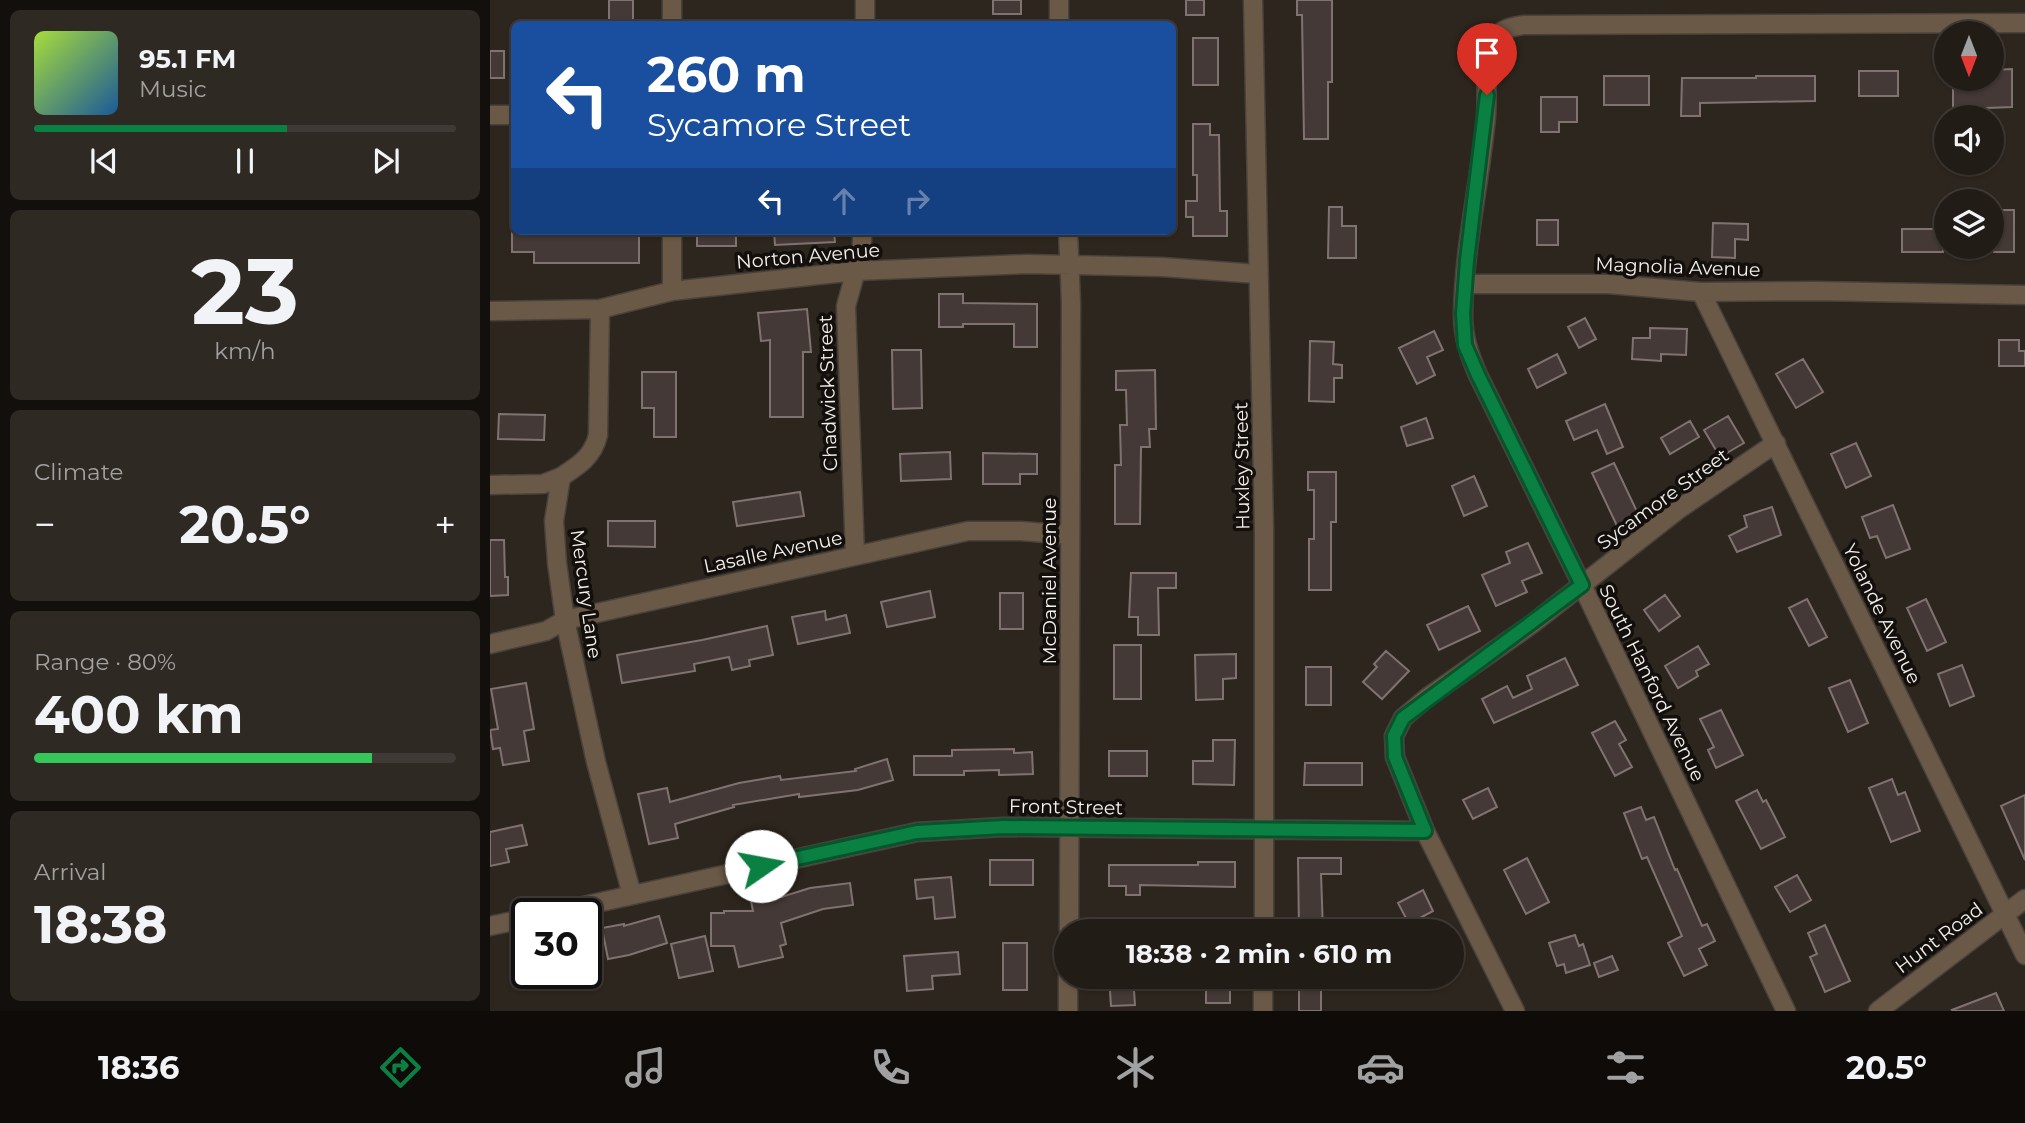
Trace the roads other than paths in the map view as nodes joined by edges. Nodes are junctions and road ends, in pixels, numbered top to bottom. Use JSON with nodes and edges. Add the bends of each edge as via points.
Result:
{"nodes":[{"id":1,"x":672,"y":0,"type":"edge"},
{"id":2,"x":865,"y":0,"type":"edge"},
{"id":3,"x":1059,"y":0,"type":"edge"},
{"id":4,"x":1253,"y":0,"type":"edge"},
{"id":5,"x":672,"y":21,"type":"edge"},
{"id":6,"x":865,"y":21,"type":"edge"},
{"id":7,"x":1059,"y":21,"type":"edge"},
{"id":8,"x":2025,"y":23,"type":"edge"},
{"id":9,"x":490,"y":115,"type":"edge"},
{"id":10,"x":511,"y":115,"type":"edge"},
{"id":11,"x":672,"y":235,"type":"edge"},
{"id":12,"x":862,"y":235,"type":"edge"},
{"id":13,"x":1068,"y":235,"type":"edge"},
{"id":14,"x":1070,"y":265,"type":"junction"},
{"id":15,"x":856,"y":271,"type":"junction"},
{"id":16,"x":1258,"y":274,"type":"junction"},
{"id":17,"x":1465,"y":284,"type":"junction"},
{"id":18,"x":673,"y":291,"type":"junction"},
{"id":19,"x":1701,"y":292,"type":"junction"},
{"id":20,"x":2025,"y":295,"type":"edge"},
{"id":21,"x":600,"y":309,"type":"junction"},
{"id":22,"x":490,"y":311,"type":"edge"},
{"id":23,"x":1776,"y":443,"type":"junction"},
{"id":24,"x":561,"y":477,"type":"junction"},
{"id":25,"x":490,"y":485,"type":"edge"},
{"id":26,"x":1070,"y":535,"type":"junction"},
{"id":27,"x":855,"y":556,"type":"junction"},
{"id":28,"x":1582,"y":585,"type":"junction"},
{"id":29,"x":565,"y":620,"type":"junction"},
{"id":30,"x":490,"y":645,"type":"edge"},
{"id":31,"x":1070,"y":828,"type":"junction"},
{"id":32,"x":1264,"y":830,"type":"junction"},
{"id":33,"x":1425,"y":831,"type":"junction"},
{"id":34,"x":632,"y":895,"type":"junction"},
{"id":35,"x":2025,"y":899,"type":"edge"},
{"id":36,"x":602,"y":902,"type":"edge"},
{"id":37,"x":2004,"y":915,"type":"junction"},
{"id":38,"x":1069,"y":919,"type":"edge"},
{"id":39,"x":1264,"y":919,"type":"edge"},
{"id":40,"x":511,"y":921,"type":"edge"},
{"id":41,"x":490,"y":926,"type":"edge"},
{"id":42,"x":2025,"y":955,"type":"edge"},
{"id":43,"x":1068,"y":989,"type":"edge"},
{"id":44,"x":1263,"y":989,"type":"edge"},
{"id":45,"x":1068,"y":1011,"type":"edge"},
{"id":46,"x":1263,"y":1011,"type":"edge"},
{"id":47,"x":1515,"y":1011,"type":"edge"},
{"id":48,"x":1786,"y":1011,"type":"edge"},
{"id":49,"x":1878,"y":1011,"type":"edge"}],
"edges":[{"from":1,"to":5,"type":"street"},
{"from":2,"to":6,"type":"street"},
{"from":3,"to":7,"type":"street"},
{"from":4,"to":16,"type":"street","name":"Huxley Street"},
{"from":8,"to":17,"type":"street","via":[[1523,25],[1506,29],[1496,36],[1489,51],[1486,117]]},
{"from":9,"to":10,"type":"street"},
{"from":11,"to":18,"type":"street"},
{"from":12,"to":15,"type":"street","name":"Chadwick Street"},
{"from":13,"to":14,"type":"street","name":"McDaniel Avenue"},
{"from":14,"to":15,"type":"street","name":"Norton Avenue"},
{"from":14,"to":16,"type":"street","name":"Norton Avenue"},
{"from":14,"to":26,"type":"street","name":"McDaniel Avenue"},
{"from":15,"to":18,"type":"street","name":"Norton Avenue"},
{"from":15,"to":27,"type":"street","name":"Chadwick Street","via":[[846,306]]},
{"from":16,"to":32,"type":"street","name":"Huxley Street"},
{"from":17,"to":19,"type":"street","name":"Magnolia Avenue","via":[[1608,284]]},
{"from":17,"to":28,"type":"street","name":"South Hanford Avenue","via":[[1465,345]]},
{"from":18,"to":21,"type":"street","name":"Norton Avenue"},
{"from":19,"to":20,"type":"street","name":"Magnolia Avenue"},
{"from":19,"to":23,"type":"street","name":"Yolande Avenue"},
{"from":21,"to":22,"type":"street","name":"Norton Avenue"},
{"from":21,"to":24,"type":"street","via":[[596,444],[588,458]]},
{"from":23,"to":28,"type":"street","name":"Sycamore Street","via":[[1679,509]]},
{"from":23,"to":37,"type":"street","name":"Yolande Avenue"},
{"from":24,"to":25,"type":"street","via":[[543,484]]},
{"from":24,"to":29,"type":"street","name":"Mercury Lane","via":[[554,522]]},
{"from":26,"to":27,"type":"street","name":"Lasalle Avenue","via":[[968,531]]},
{"from":26,"to":31,"type":"street","name":"McDaniel Avenue"},
{"from":27,"to":29,"type":"street","name":"Lasalle Avenue"},
{"from":28,"to":33,"type":"street","name":"Sycamore Street","via":[[1403,718],[1394,736],[1395,757]]},
{"from":28,"to":48,"type":"street","name":"South Hanford Avenue"},
{"from":29,"to":30,"type":"street","name":"Lasalle Avenue","via":[[547,631]]},
{"from":29,"to":34,"type":"street","name":"Mercury Lane"},
{"from":31,"to":32,"type":"street","name":"Front Street"},
{"from":31,"to":34,"type":"street","name":"Front Street","via":[[917,832]]},
{"from":31,"to":38,"type":"street","name":"McDaniel Avenue"},
{"from":32,"to":33,"type":"street","name":"Front Street"},
{"from":32,"to":39,"type":"street","name":"Huxley Street"},
{"from":33,"to":47,"type":"street","name":"Sycamore Street"},
{"from":34,"to":36,"type":"street","name":"Front Street"},
{"from":35,"to":37,"type":"street","name":"Hunt Road"},
{"from":37,"to":42,"type":"street","name":"Yolande Avenue"},
{"from":37,"to":49,"type":"street","name":"Hunt Road"},
{"from":40,"to":41,"type":"street"},
{"from":43,"to":45,"type":"street"},
{"from":44,"to":46,"type":"street"}]}
